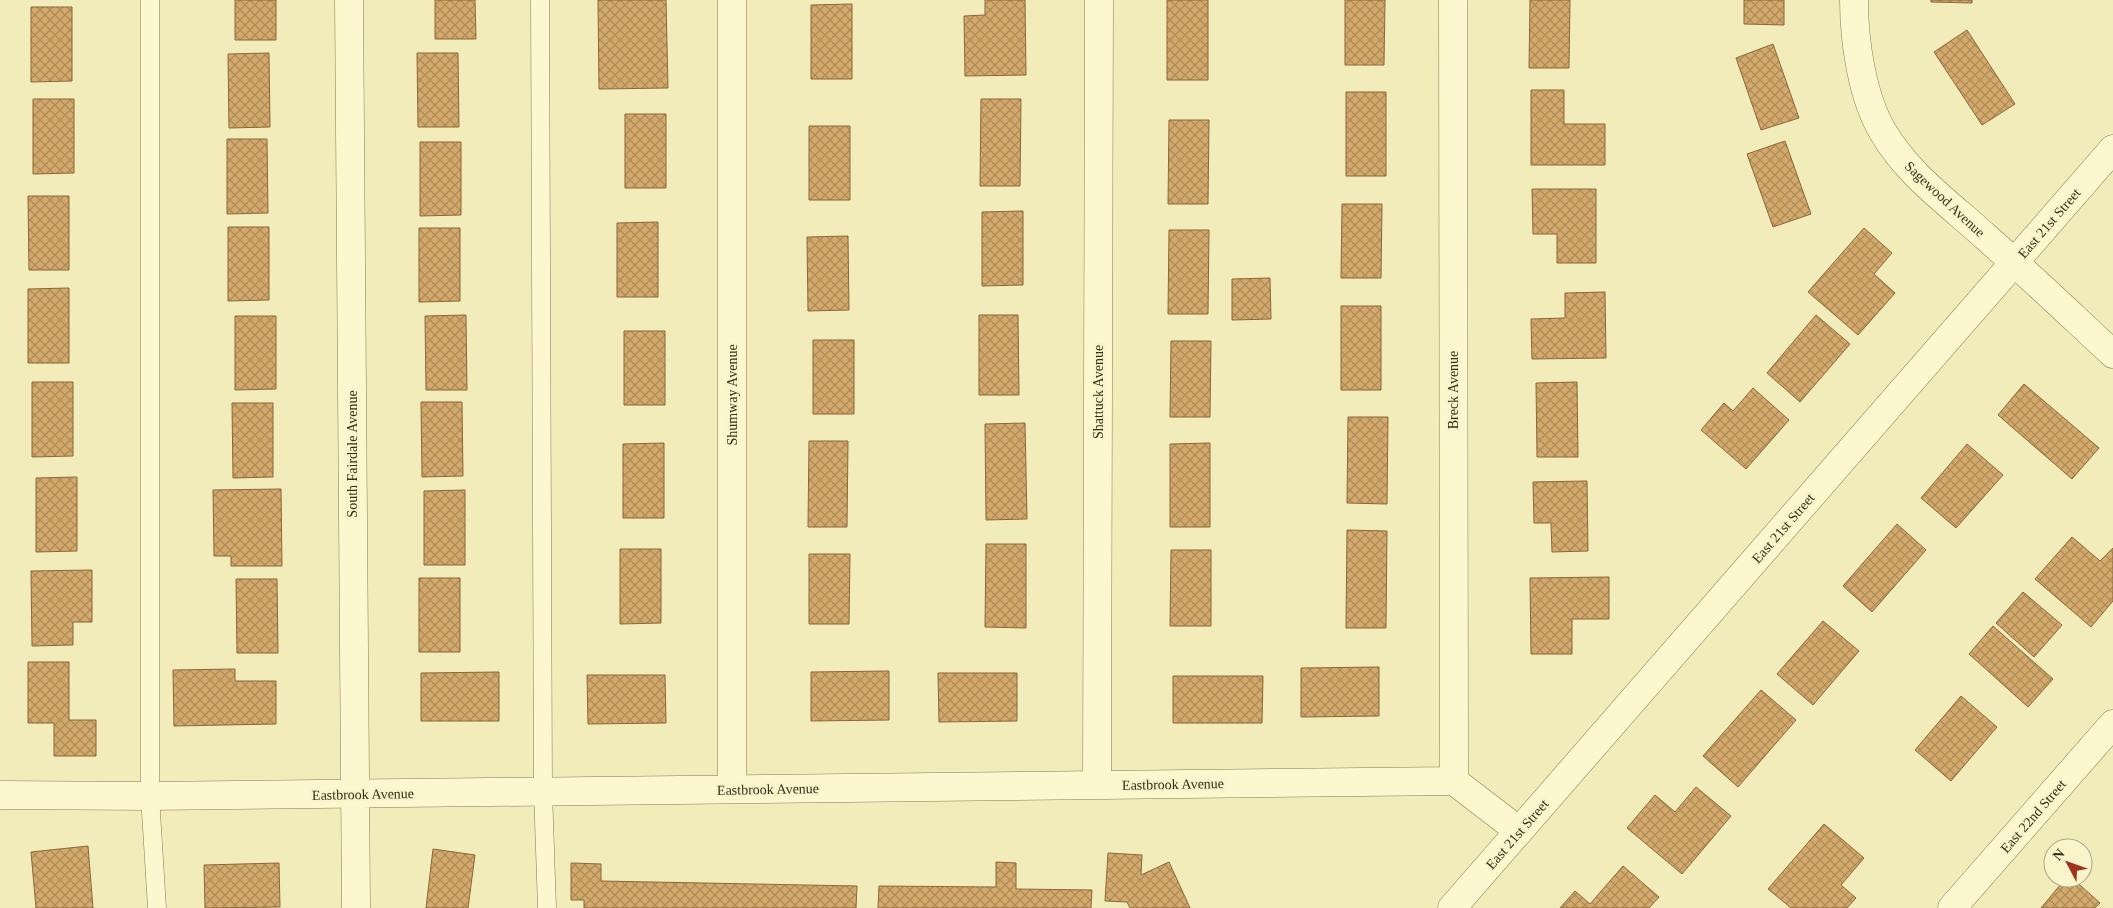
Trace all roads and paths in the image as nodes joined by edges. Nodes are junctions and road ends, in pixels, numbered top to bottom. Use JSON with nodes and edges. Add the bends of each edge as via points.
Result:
{"nodes":[{"id":1,"x":150,"y":0,"type":"edge"},
{"id":2,"x":349,"y":0,"type":"edge"},
{"id":3,"x":540,"y":0,"type":"edge"},
{"id":4,"x":732,"y":0,"type":"edge"},
{"id":5,"x":1099,"y":0,"type":"edge"},
{"id":6,"x":1453,"y":0,"type":"edge"},
{"id":7,"x":1854,"y":0,"type":"edge"},
{"id":8,"x":2113,"y":149,"type":"edge"},
{"id":9,"x":2014,"y":262,"type":"junction"},
{"id":10,"x":2113,"y":354,"type":"edge"},
{"id":11,"x":2113,"y":724,"type":"edge"},
{"id":12,"x":1454,"y":781,"type":"junction"},
{"id":13,"x":1098,"y":785,"type":"junction"},
{"id":14,"x":732,"y":789,"type":"junction"},
{"id":15,"x":543,"y":791,"type":"junction"},
{"id":16,"x":353,"y":794,"type":"junction"},
{"id":17,"x":0,"y":795,"type":"edge"},
{"id":18,"x":150,"y":796,"type":"junction"},
{"id":19,"x":1519,"y":832,"type":"junction"},
{"id":20,"x":157,"y":908,"type":"edge"},
{"id":21,"x":356,"y":908,"type":"edge"},
{"id":22,"x":548,"y":908,"type":"edge"},
{"id":23,"x":1452,"y":908,"type":"edge"},
{"id":24,"x":1952,"y":908,"type":"edge"}],
"edges":[{"from":1,"to":18,"type":"lane"},
{"from":2,"to":16,"type":"street","name":"South Fairdale Avenue"},
{"from":3,"to":15,"type":"lane"},
{"from":4,"to":14,"type":"street","name":"Shumway Avenue"},
{"from":5,"to":13,"type":"street","name":"Shattuck Avenue"},
{"from":6,"to":12,"type":"street","name":"Breck Avenue"},
{"from":7,"to":9,"type":"street","name":"Sagewood Avenue","via":[[1862,81],[1882,132],[1910,169]]},
{"from":8,"to":9,"type":"street","name":"East 21st Street"},
{"from":9,"to":10,"type":"street","name":"Sagewood Avenue"},
{"from":9,"to":19,"type":"street","name":"East 21st Street"},
{"from":11,"to":24,"type":"street","name":"East 22nd Street"},
{"from":12,"to":13,"type":"street","name":"Eastbrook Avenue"},
{"from":12,"to":19,"type":"street"},
{"from":13,"to":14,"type":"street","name":"Eastbrook Avenue"},
{"from":14,"to":15,"type":"street","name":"Eastbrook Avenue"},
{"from":15,"to":16,"type":"street","name":"Eastbrook Avenue"},
{"from":15,"to":22,"type":"lane"},
{"from":16,"to":18,"type":"street","name":"Eastbrook Avenue"},
{"from":16,"to":21,"type":"street","name":"South Fairdale Avenue"},
{"from":17,"to":18,"type":"street","name":"Eastbrook Avenue"},
{"from":18,"to":20,"type":"lane"},
{"from":19,"to":23,"type":"street","name":"East 21st Street"}]}
